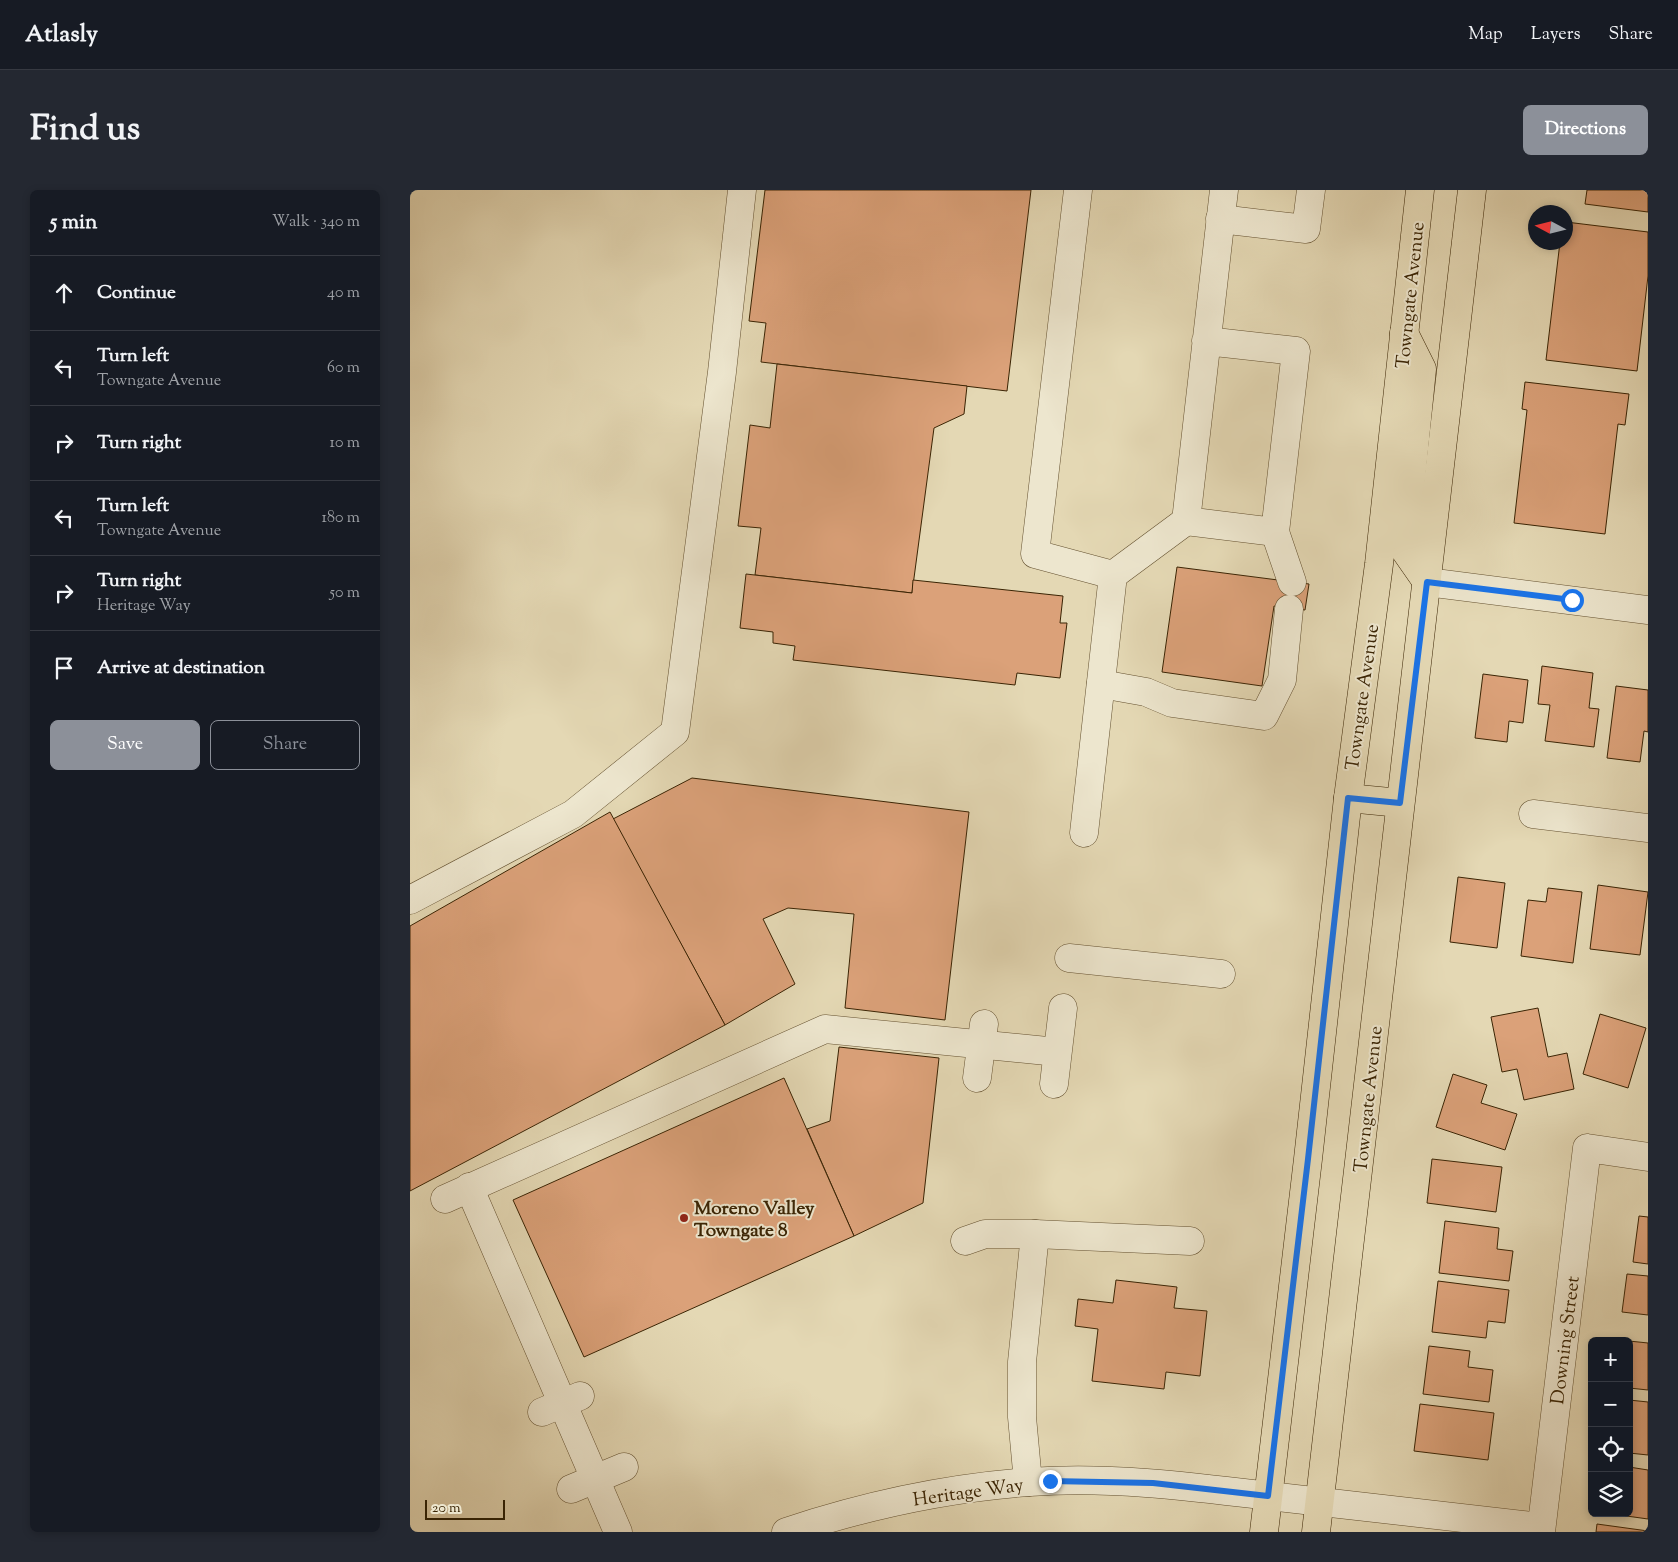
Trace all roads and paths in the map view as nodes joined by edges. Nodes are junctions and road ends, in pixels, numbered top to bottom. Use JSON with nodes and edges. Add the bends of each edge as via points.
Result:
{"nodes":[{"id":1,"x":742,"y":190,"type":"edge"},
{"id":2,"x":1078,"y":190,"type":"edge"},
{"id":3,"x":1224,"y":190,"type":"edge"},
{"id":4,"x":1311,"y":190,"type":"edge"},
{"id":5,"x":1420,"y":190,"type":"edge"},
{"id":6,"x":1472,"y":190,"type":"edge"},
{"id":7,"x":1220,"y":219,"type":"junction"},
{"id":8,"x":1404,"y":333,"type":"junction"},
{"id":9,"x":1206,"y":341,"type":"junction"},
{"id":10,"x":1186,"y":521,"type":"junction"},
{"id":11,"x":1275,"y":532,"type":"junction"},
{"id":12,"x":1113,"y":575,"type":"junction"},
{"id":13,"x":1427,"y":582,"type":"junction"},
{"id":14,"x":1648,"y":610,"type":"edge"},
{"id":15,"x":1101,"y":684,"type":"junction"},
{"id":16,"x":1348,"y":798,"type":"junction"},
{"id":17,"x":1400,"y":803,"type":"junction"},
{"id":18,"x":1533,"y":814,"type":"dead end"},
{"id":19,"x":1648,"y":828,"type":"edge"},
{"id":20,"x":1084,"y":833,"type":"dead end"},
{"id":21,"x":410,"y":900,"type":"edge"},
{"id":22,"x":1069,"y":958,"type":"dead end"},
{"id":23,"x":1221,"y":974,"type":"dead end"},
{"id":24,"x":1063,"y":1008,"type":"dead end"},
{"id":25,"x":983,"y":1034,"type":"junction"},
{"id":26,"x":1058,"y":1052,"type":"junction"},
{"id":27,"x":977,"y":1078,"type":"dead end"},
{"id":28,"x":1054,"y":1084,"type":"dead end"},
{"id":29,"x":1648,"y":1157,"type":"edge"},
{"id":30,"x":469,"y":1187,"type":"junction"},
{"id":31,"x":445,"y":1199,"type":"dead end"},
{"id":32,"x":1035,"y":1234,"type":"junction"},
{"id":33,"x":965,"y":1241,"type":"dead end"},
{"id":34,"x":1190,"y":1241,"type":"dead end"},
{"id":35,"x":624,"y":1467,"type":"dead end"},
{"id":36,"x":1028,"y":1482,"type":"junction"},
{"id":37,"x":583,"y":1484,"type":"junction"},
{"id":38,"x":1268,"y":1496,"type":"junction"},
{"id":39,"x":1320,"y":1502,"type":"junction"},
{"id":40,"x":1541,"y":1529,"type":"edge"},
{"id":41,"x":618,"y":1532,"type":"edge"},
{"id":42,"x":786,"y":1532,"type":"edge"},
{"id":43,"x":1264,"y":1532,"type":"edge"},
{"id":44,"x":1316,"y":1532,"type":"edge"}],
"edges":[{"from":1,"to":21,"type":"street","via":[[723,365],[675,732],[573,814]]},
{"from":2,"to":12,"type":"street","via":[[1035,554]]},
{"from":3,"to":7,"type":"street"},
{"from":4,"to":7,"type":"street","via":[[1306,229]]},
{"from":5,"to":8,"type":"main road","name":"Towngate Avenue"},
{"from":6,"to":13,"type":"main road","name":"Towngate Avenue"},
{"from":7,"to":9,"type":"street"},
{"from":8,"to":13,"type":"main road","via":[[1422,369],[1404,549]]},
{"from":8,"to":16,"type":"main road","name":"Towngate Avenue","via":[[1379,564]]},
{"from":9,"to":10,"type":"street"},
{"from":9,"to":11,"type":"street","via":[[1296,351]]},
{"from":10,"to":11,"type":"street"},
{"from":10,"to":12,"type":"street"},
{"from":11,"to":15,"type":"street","via":[[1291,595],[1282,680],[1264,716],[1172,703],[1146,692]]},
{"from":12,"to":15,"type":"street"},
{"from":13,"to":14,"type":"street"},
{"from":13,"to":17,"type":"main road","name":"Towngate Avenue"},
{"from":15,"to":20,"type":"street"},
{"from":16,"to":17,"type":"main road"},
{"from":16,"to":38,"type":"main road","name":"Towngate Avenue"},
{"from":17,"to":39,"type":"main road","name":"Towngate Avenue"},
{"from":18,"to":19,"type":"street"},
{"from":22,"to":23,"type":"street"},
{"from":24,"to":26,"type":"street"},
{"from":25,"to":26,"type":"street"},
{"from":25,"to":27,"type":"street"},
{"from":25,"to":30,"type":"street","via":[[825,1029]]},
{"from":26,"to":28,"type":"street"},
{"from":29,"to":40,"type":"street","name":"Downing Street","via":[[1587,1148]]},
{"from":30,"to":31,"type":"street"},
{"from":30,"to":37,"type":"street","via":[[561,1404]]},
{"from":32,"to":33,"type":"street","via":[[985,1234]]},
{"from":32,"to":34,"type":"street"},
{"from":32,"to":36,"type":"street","via":[[1022,1362],[1022,1417]]},
{"from":35,"to":37,"type":"street"},
{"from":36,"to":38,"type":"street","name":"Heritage Way","via":[[1121,1481]]},
{"from":36,"to":42,"type":"street","name":"Heritage Way","via":[[901,1500]]},
{"from":37,"to":41,"type":"street"},
{"from":38,"to":39,"type":"street","name":"Heritage Way"},
{"from":38,"to":43,"type":"main road","name":"Towngate Avenue"},
{"from":39,"to":40,"type":"street","name":"Heritage Way"},
{"from":39,"to":44,"type":"main road","name":"Towngate Avenue"}]}
